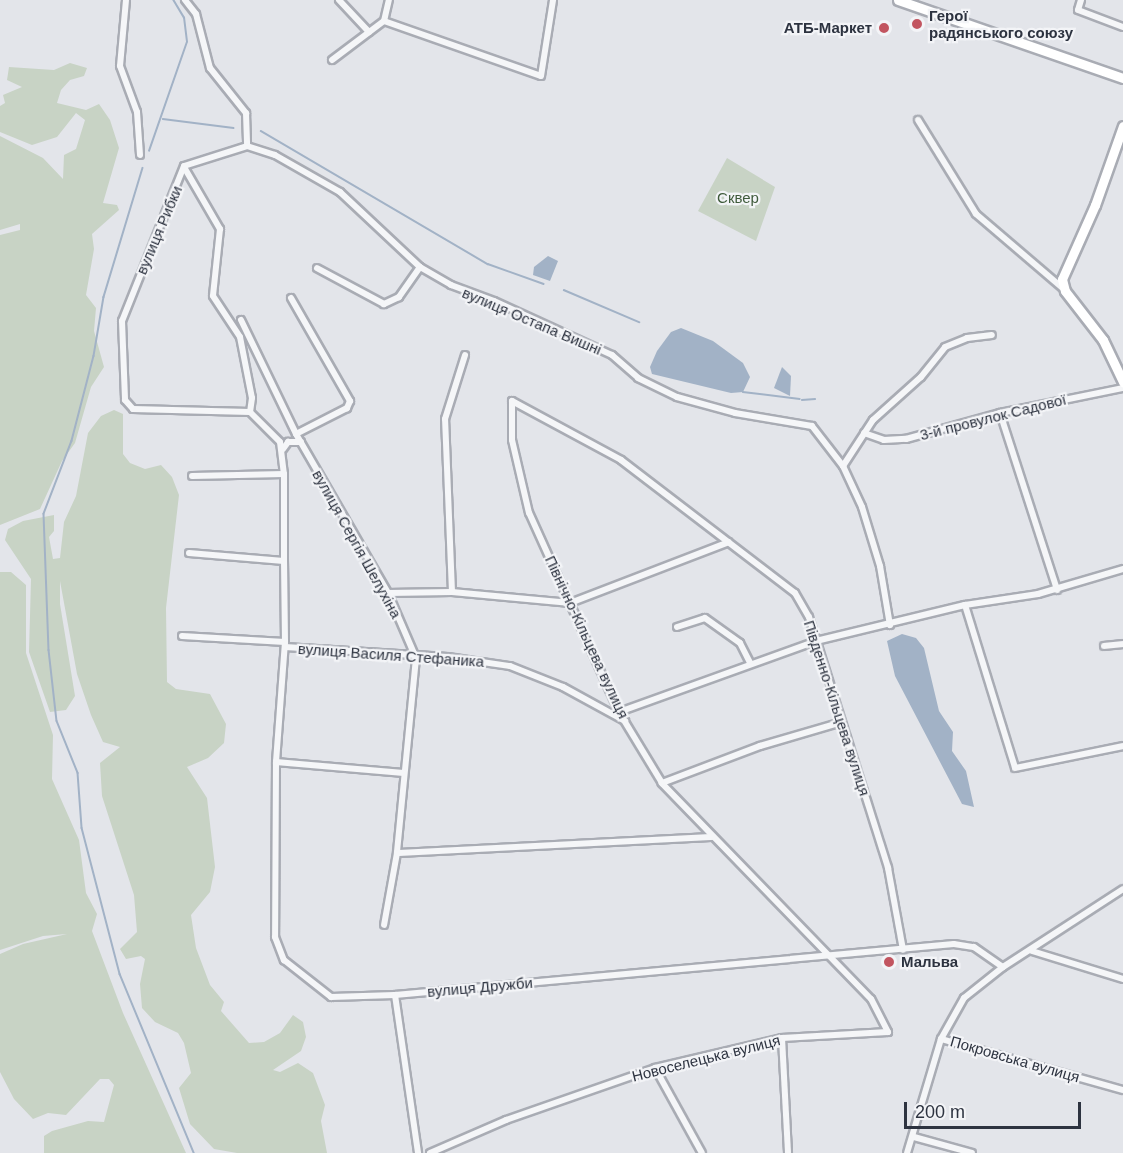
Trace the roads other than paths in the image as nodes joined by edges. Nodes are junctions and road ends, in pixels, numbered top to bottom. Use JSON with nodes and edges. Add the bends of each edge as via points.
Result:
{"nodes":[{"id":1,"x":126,"y":0,"type":"edge"},
{"id":2,"x":184,"y":0,"type":"edge"},
{"id":3,"x":339,"y":0,"type":"edge"},
{"id":4,"x":389,"y":0,"type":"edge"},
{"id":5,"x":553,"y":0,"type":"edge"},
{"id":6,"x":898,"y":0,"type":"edge"},
{"id":7,"x":1081,"y":0,"type":"edge"},
{"id":8,"x":384,"y":21,"type":"junction"},
{"id":9,"x":1123,"y":27,"type":"edge"},
{"id":10,"x":369,"y":32,"type":"junction"},
{"id":11,"x":332,"y":60,"type":"dead end"},
{"id":12,"x":1122,"y":74,"type":"edge"},
{"id":13,"x":918,"y":120,"type":"dead end"},
{"id":14,"x":1123,"y":126,"type":"edge"},
{"id":15,"x":247,"y":146,"type":"junction"},
{"id":16,"x":140,"y":155,"type":"dead end"},
{"id":17,"x":184,"y":166,"type":"junction"},
{"id":18,"x":420,"y":267,"type":"junction"},
{"id":19,"x":317,"y":268,"type":"dead end"},
{"id":20,"x":1064,"y":287,"type":"junction"},
{"id":21,"x":291,"y":298,"type":"dead end"},
{"id":22,"x":241,"y":320,"type":"dead end"},
{"id":23,"x":992,"y":335,"type":"dead end"},
{"id":24,"x":465,"y":355,"type":"dead end"},
{"id":25,"x":1122,"y":377,"type":"edge"},
{"id":26,"x":1123,"y":388,"type":"edge"},
{"id":27,"x":512,"y":401,"type":"joint"},
{"id":28,"x":250,"y":412,"type":"junction"},
{"id":29,"x":1000,"y":413,"type":"junction"},
{"id":30,"x":864,"y":433,"type":"junction"},
{"id":31,"x":296,"y":434,"type":"junction"},
{"id":32,"x":301,"y":442,"type":"junction"},
{"id":33,"x":283,"y":450,"type":"junction"},
{"id":34,"x":843,"y":466,"type":"junction"},
{"id":35,"x":284,"y":474,"type":"junction"},
{"id":36,"x":192,"y":476,"type":"dead end"},
{"id":37,"x":729,"y":542,"type":"junction"},
{"id":38,"x":189,"y":553,"type":"dead end"},
{"id":39,"x":284,"y":561,"type":"junction"},
{"id":40,"x":1123,"y":569,"type":"edge"},
{"id":41,"x":1057,"y":590,"type":"junction"},
{"id":42,"x":452,"y":592,"type":"junction"},
{"id":43,"x":388,"y":593,"type":"junction"},
{"id":44,"x":570,"y":603,"type":"junction"},
{"id":45,"x":965,"y":605,"type":"junction"},
{"id":46,"x":890,"y":626,"type":"junction"},
{"id":47,"x":677,"y":627,"type":"dead end"},
{"id":48,"x":182,"y":636,"type":"dead end"},
{"id":49,"x":816,"y":641,"type":"junction"},
{"id":50,"x":285,"y":644,"type":"junction"},
{"id":51,"x":1123,"y":644,"type":"edge"},
{"id":52,"x":1104,"y":646,"type":"dead end"},
{"id":53,"x":416,"y":658,"type":"junction"},
{"id":54,"x":750,"y":663,"type":"junction"},
{"id":55,"x":620,"y":712,"type":"junction"},
{"id":56,"x":627,"y":722,"type":"junction"},
{"id":57,"x":842,"y":722,"type":"junction"},
{"id":58,"x":1123,"y":746,"type":"edge"},
{"id":59,"x":276,"y":762,"type":"junction"},
{"id":60,"x":404,"y":773,"type":"junction"},
{"id":61,"x":662,"y":783,"type":"junction"},
{"id":62,"x":713,"y":837,"type":"junction"},
{"id":63,"x":397,"y":853,"type":"junction"},
{"id":64,"x":1123,"y":889,"type":"edge"},
{"id":65,"x":384,"y":925,"type":"dead end"},
{"id":66,"x":903,"y":950,"type":"junction"},
{"id":67,"x":1032,"y":951,"type":"junction"},
{"id":68,"x":826,"y":955,"type":"junction"},
{"id":69,"x":1003,"y":967,"type":"junction"},
{"id":70,"x":1123,"y":979,"type":"edge"},
{"id":71,"x":395,"y":995,"type":"junction"},
{"id":72,"x":888,"y":1032,"type":"joint"},
{"id":73,"x":782,"y":1038,"type":"junction"},
{"id":74,"x":941,"y":1039,"type":"junction"},
{"id":75,"x":655,"y":1068,"type":"junction"},
{"id":76,"x":1123,"y":1090,"type":"edge"},
{"id":77,"x":914,"y":1137,"type":"junction"},
{"id":78,"x":418,"y":1153,"type":"edge"},
{"id":79,"x":430,"y":1153,"type":"edge"},
{"id":80,"x":702,"y":1153,"type":"edge"},
{"id":81,"x":788,"y":1153,"type":"edge"},
{"id":82,"x":907,"y":1153,"type":"edge"},
{"id":83,"x":972,"y":1153,"type":"edge"}],
"edges":[{"from":1,"to":16,"type":"street","via":[[120,66],[137,112]]},
{"from":2,"to":15,"type":"street","via":[[196,14],[210,68],[246,113]]},
{"from":3,"to":10,"type":"street"},
{"from":4,"to":8,"type":"street"},
{"from":5,"to":8,"type":"street","via":[[541,76]]},
{"from":6,"to":12,"type":"main road"},
{"from":7,"to":9,"type":"street","via":[[1078,10]]},
{"from":8,"to":10,"type":"street"},
{"from":10,"to":11,"type":"street"},
{"from":13,"to":20,"type":"street","via":[[976,214]]},
{"from":14,"to":20,"type":"main road"},
{"from":15,"to":17,"type":"street"},
{"from":15,"to":18,"type":"street","name":"вулиця Остапа Вишні","via":[[275,155],[326,182]]},
{"from":17,"to":28,"type":"street","name":"вулиця Рибки","via":[[220,229],[212,289],[220,312],[240,337],[252,398]]},
{"from":17,"to":28,"type":"street","name":"вулиця Рибки","via":[[122,321],[126,400],[133,409]]},
{"from":18,"to":19,"type":"street","via":[[399,297],[384,304]]},
{"from":18,"to":34,"type":"street","name":"вулиця Остапа Вишні","via":[[451,285],[494,300],[612,355],[638,378],[677,397],[735,413],[812,426]]},
{"from":20,"to":25,"type":"main road","via":[[1103,340]]},
{"from":21,"to":31,"type":"street","via":[[350,401],[347,408]]},
{"from":22,"to":31,"type":"street","name":"вулиця Сергія Шелухіна"},
{"from":23,"to":30,"type":"street","via":[[967,338],[945,347],[921,377],[888,404]]},
{"from":24,"to":42,"type":"street","via":[[445,419]]},
{"from":26,"to":29,"type":"street","name":"3-й провулок Садової"},
{"from":27,"to":37,"type":"street","name":"Південно-Кільцева вулиця","via":[[621,460]]},
{"from":27,"to":44,"type":"street","name":"Північно-Кільцева вулиця","via":[[512,440],[530,513]]},
{"from":28,"to":33,"type":"street","via":[[278,438]]},
{"from":29,"to":30,"type":"street","name":"3-й провулок Садової","via":[[896,441]]},
{"from":29,"to":41,"type":"street"},
{"from":30,"to":34,"type":"street"},
{"from":31,"to":32,"type":"street","name":"вулиця Сергія Шелухіна"},
{"from":32,"to":33,"type":"street","via":[[288,442]]},
{"from":32,"to":43,"type":"street","name":"вулиця Сергія Шелухіна"},
{"from":33,"to":35,"type":"street","name":"вулиця Дружби"},
{"from":34,"to":46,"type":"street","name":"вулиця Остапа Вишні","via":[[871,534]]},
{"from":35,"to":36,"type":"street"},
{"from":35,"to":39,"type":"street","name":"вулиця Дружби"},
{"from":37,"to":44,"type":"street"},
{"from":37,"to":49,"type":"street","name":"Південно-Кільцева вулиця","via":[[795,593]]},
{"from":38,"to":39,"type":"street"},
{"from":39,"to":50,"type":"street","name":"вулиця Дружби"},
{"from":40,"to":41,"type":"street"},
{"from":41,"to":45,"type":"street"},
{"from":42,"to":43,"type":"street"},
{"from":42,"to":44,"type":"street"},
{"from":43,"to":53,"type":"street","name":"вулиця Сергія Шелухіна"},
{"from":44,"to":55,"type":"street","name":"Північно-Кільцева вулиця"},
{"from":45,"to":46,"type":"street"},
{"from":45,"to":58,"type":"street","via":[[1015,768]]},
{"from":46,"to":49,"type":"street"},
{"from":47,"to":54,"type":"street","via":[[705,618],[740,643]]},
{"from":48,"to":50,"type":"street"},
{"from":49,"to":54,"type":"street"},
{"from":49,"to":57,"type":"street","name":"Південно-Кільцева вулиця"},
{"from":50,"to":53,"type":"street","name":"вулиця Василя Стефаника"},
{"from":50,"to":59,"type":"street","name":"вулиця Дружби"},
{"from":51,"to":52,"type":"street"},
{"from":53,"to":56,"type":"street","name":"вулиця Василя Стефаника","via":[[448,657],[510,666],[563,687]]},
{"from":53,"to":60,"type":"street","name":"вулиця Сергія Шелухіна"},
{"from":54,"to":55,"type":"street"},
{"from":55,"to":56,"type":"street","name":"Північно-Кільцева вулиця"},
{"from":56,"to":61,"type":"street","name":"Північно-Кільцева вулиця"},
{"from":57,"to":61,"type":"street","via":[[760,746]]},
{"from":57,"to":66,"type":"street","name":"Південно-Кільцева вулиця","via":[[888,868]]},
{"from":59,"to":60,"type":"street"},
{"from":59,"to":71,"type":"street","name":"вулиця Дружби","via":[[277,948],[302,976],[330,997]]},
{"from":60,"to":63,"type":"street","name":"вулиця Сергія Шелухіна"},
{"from":61,"to":62,"type":"street","name":"Північно-Кільцева вулиця"},
{"from":62,"to":63,"type":"street"},
{"from":62,"to":68,"type":"street","name":"Північно-Кільцева вулиця"},
{"from":63,"to":65,"type":"street","name":"вулиця Сергія Шелухіна"},
{"from":64,"to":67,"type":"street"},
{"from":66,"to":68,"type":"street","name":"вулиця Дружби"},
{"from":66,"to":69,"type":"street","name":"вулиця Дружби","via":[[968,945]]},
{"from":67,"to":69,"type":"street"},
{"from":67,"to":70,"type":"street"},
{"from":68,"to":71,"type":"street","name":"вулиця Дружби"},
{"from":68,"to":72,"type":"street","name":"Північно-Кільцева вулиця","via":[[871,999]]},
{"from":69,"to":74,"type":"street","via":[[964,998]]},
{"from":71,"to":78,"type":"street"},
{"from":72,"to":73,"type":"street","name":"Новоселецька вулиця"},
{"from":73,"to":75,"type":"street","name":"Новоселецька вулиця"},
{"from":73,"to":81,"type":"street"},
{"from":74,"to":76,"type":"street","name":"Покровська вулиця"},
{"from":74,"to":77,"type":"street"},
{"from":75,"to":79,"type":"street","name":"Новоселецька вулиця","via":[[506,1120]]},
{"from":75,"to":80,"type":"street"},
{"from":77,"to":82,"type":"street"},
{"from":77,"to":83,"type":"street"}]}
